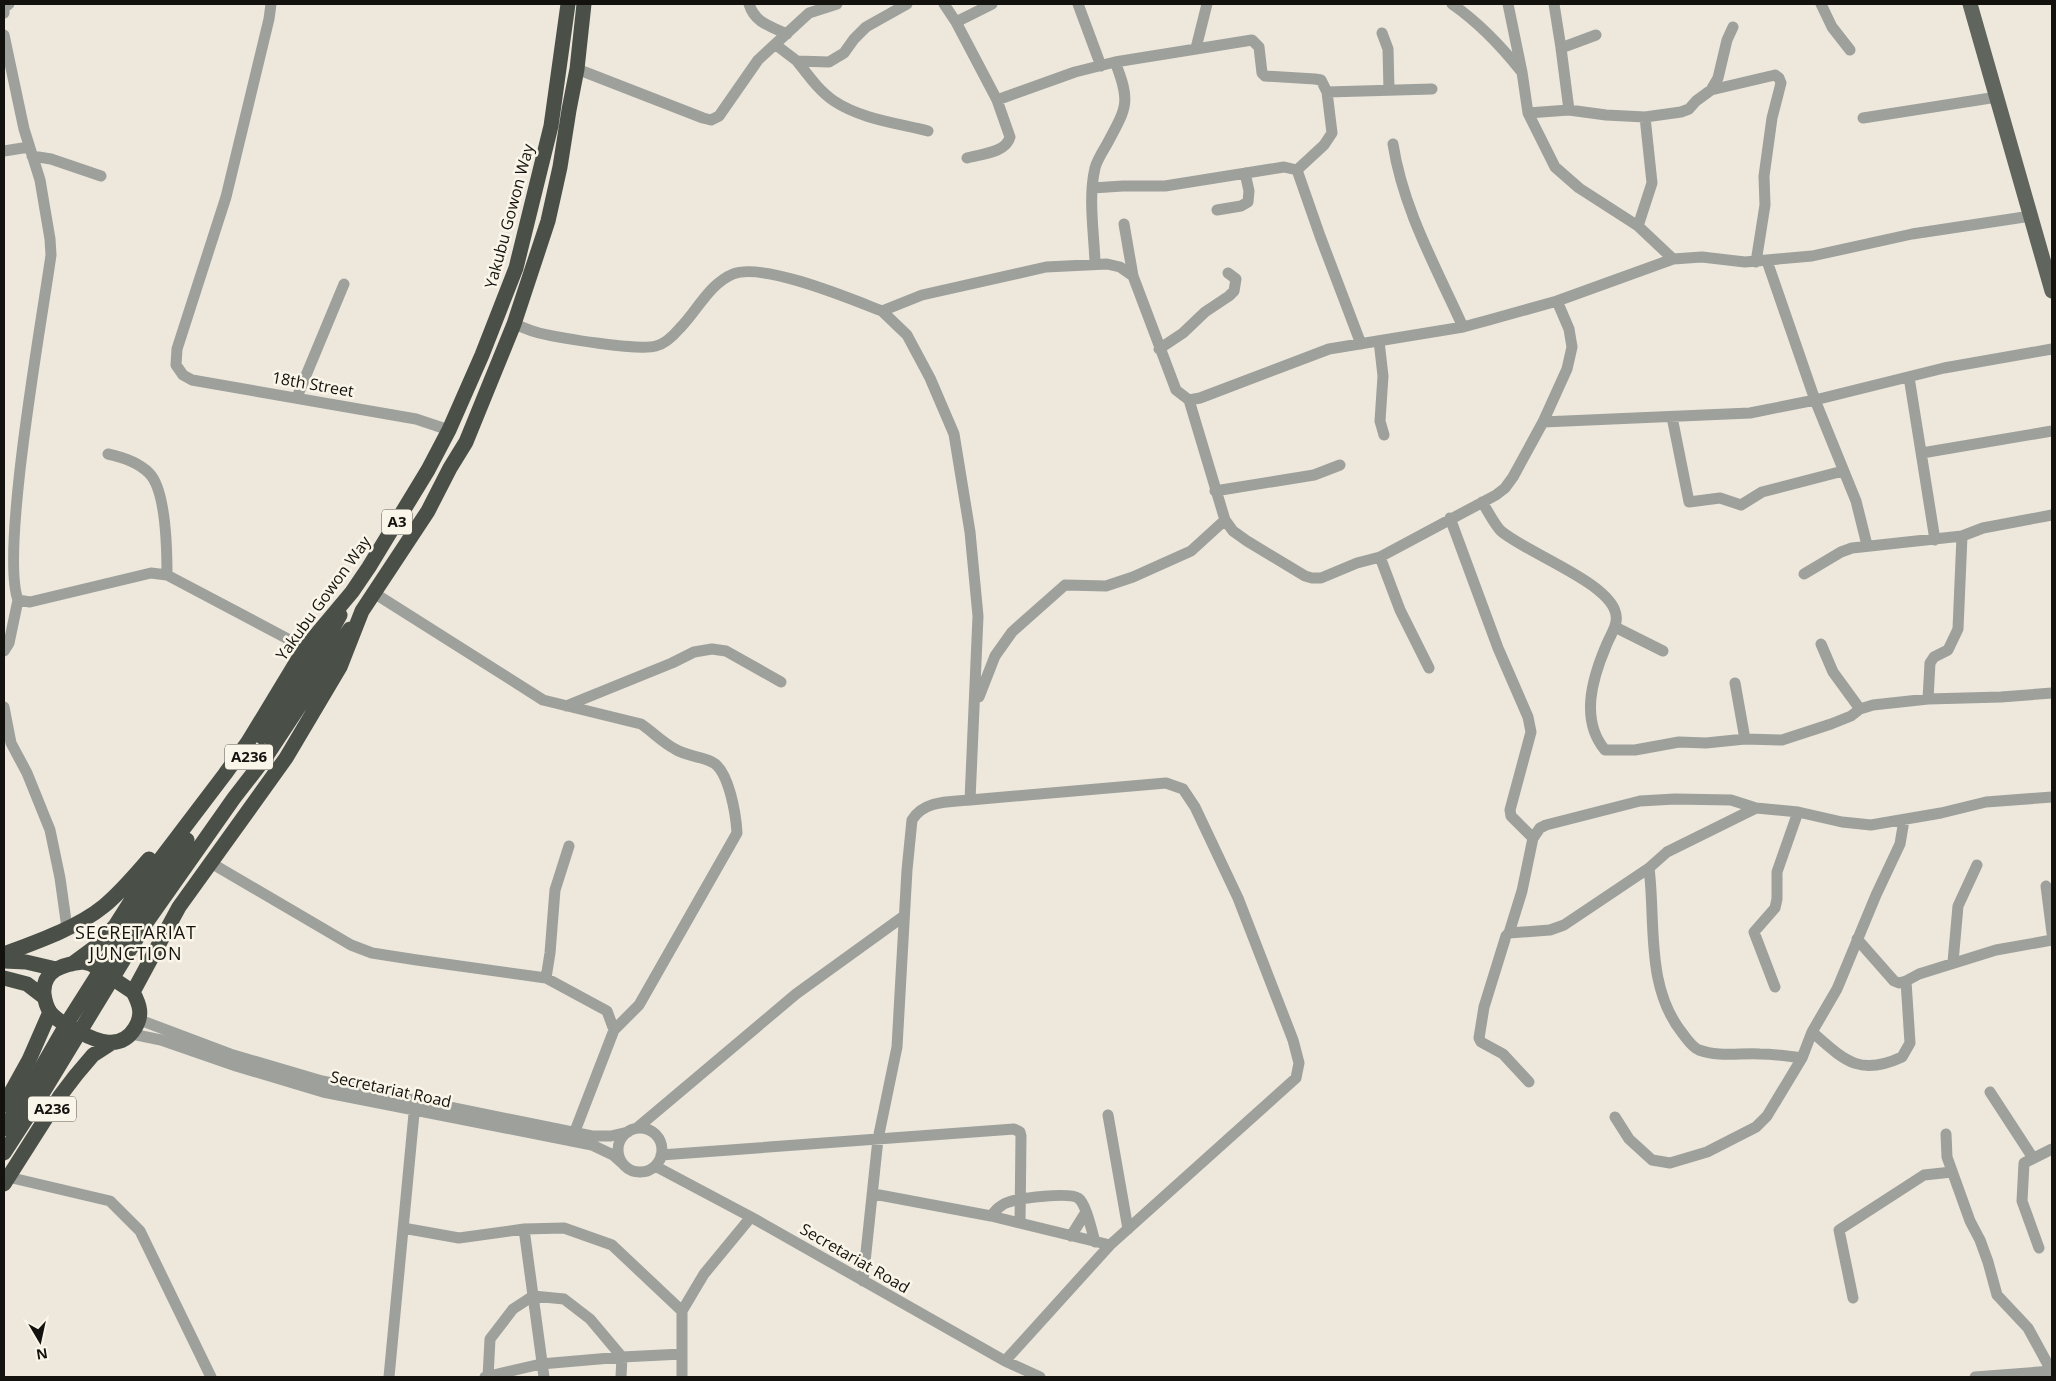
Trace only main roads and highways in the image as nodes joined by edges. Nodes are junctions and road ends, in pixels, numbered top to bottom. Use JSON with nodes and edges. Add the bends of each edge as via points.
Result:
{"nodes":[{"id":1,"x":568,"y":4,"type":"edge"},
{"id":2,"x":584,"y":4,"type":"edge"},
{"id":3,"x":1970,"y":4,"type":"edge"},
{"id":4,"x":2052,"y":291,"type":"edge"},
{"id":5,"x":352,"y":592,"type":"junction"},
{"id":6,"x":362,"y":611,"type":"junction"},
{"id":7,"x":280,"y":689,"type":"junction"},
{"id":8,"x":141,"y":920,"type":"junction"},
{"id":9,"x":4,"y":954,"type":"edge"},
{"id":10,"x":4,"y":961,"type":"edge"},
{"id":11,"x":72,"y":964,"type":"junction"},
{"id":12,"x":56,"y":969,"type":"junction"},
{"id":13,"x":4,"y":978,"type":"edge"},
{"id":14,"x":133,"y":992,"type":"junction"},
{"id":15,"x":44,"y":997,"type":"junction"},
{"id":16,"x":50,"y":1012,"type":"junction"},
{"id":17,"x":110,"y":1044,"type":"junction"},
{"id":18,"x":30,"y":1100,"type":"junction"},
{"id":19,"x":4,"y":1105,"type":"edge"},
{"id":20,"x":4,"y":1129,"type":"edge"},
{"id":21,"x":4,"y":1153,"type":"edge"},
{"id":22,"x":6,"y":1180,"type":"edge"}],
"edges":[{"from":1,"to":5,"type":"highway","name":"Yakubu Gowon Way","number":"A3","via":[[551,126],[516,268],[448,430],[398,521]]},
{"from":2,"to":6,"type":"highway","number":"A3","via":[[577,69],[560,167],[548,221],[514,324],[466,442],[428,511]]},
{"from":3,"to":4,"type":"main road"},
{"from":5,"to":7,"type":"highway","name":"Yakubu Gowon Way","number":"A3","via":[[305,648]]},
{"from":5,"to":8,"type":"highway","number":"A236","via":[[326,640],[262,737],[164,873]]},
{"from":6,"to":8,"type":"highway","number":"A236","via":[[265,758]]},
{"from":6,"to":14,"type":"highway","number":"A3","via":[[340,667],[286,758],[179,907]]},
{"from":7,"to":9,"type":"highway","via":[[127,885],[103,907],[67,928]]},
{"from":7,"to":11,"type":"highway","name":"Yakubu Gowon Way","number":"A3","via":[[231,766],[115,926]]},
{"from":8,"to":18,"type":"highway","number":"A236","bridge":true,"via":[[69,1020]]},
{"from":10,"to":12,"type":"highway"},
{"from":11,"to":12,"type":"highway"},
{"from":11,"to":14,"type":"highway","via":[[91,964]]},
{"from":12,"to":15,"type":"highway","via":[[47,977]]},
{"from":13,"to":15,"type":"highway","via":[[27,984]]},
{"from":14,"to":17,"type":"highway","via":[[149,1028]]},
{"from":15,"to":16,"type":"highway"},
{"from":16,"to":17,"type":"highway","via":[[59,1022],[96,1041]]},
{"from":16,"to":19,"type":"highway","number":"A236"},
{"from":17,"to":22,"type":"highway","number":"A236","via":[[92,1056],[76,1075]]},
{"from":18,"to":20,"type":"highway","number":"A236"},
{"from":18,"to":21,"type":"highway","number":"A236"}]}
